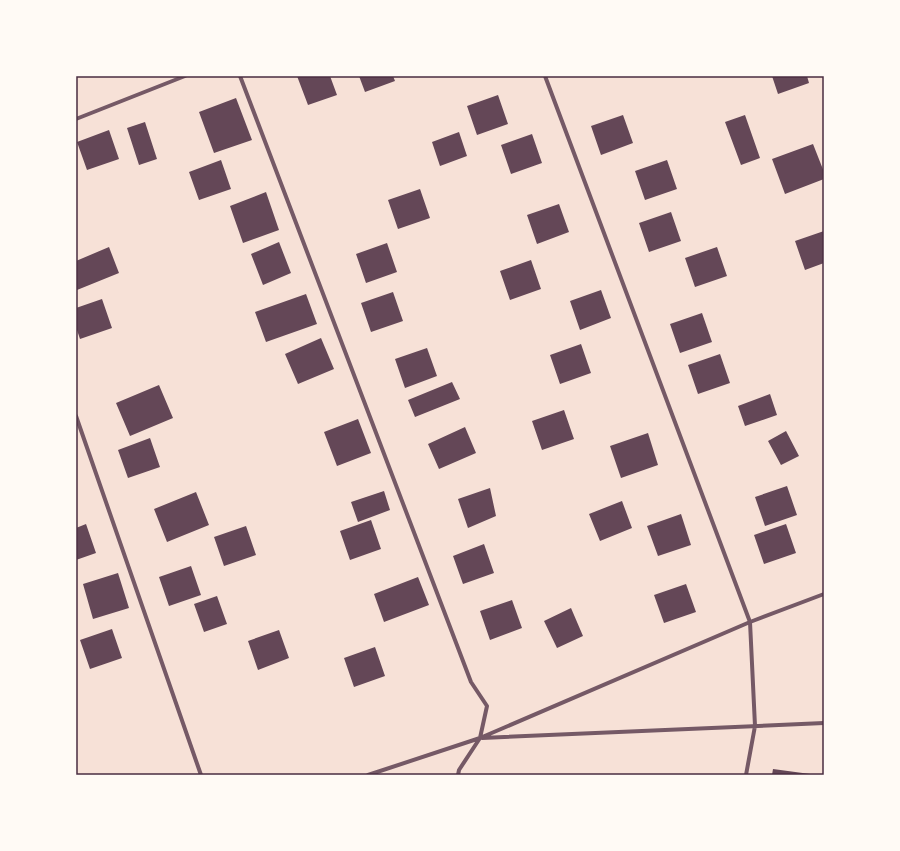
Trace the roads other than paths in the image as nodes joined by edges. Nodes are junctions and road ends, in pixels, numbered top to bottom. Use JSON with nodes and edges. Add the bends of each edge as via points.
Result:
{"nodes":[{"id":1,"x":185,"y":76,"type":"edge"},
{"id":2,"x":240,"y":76,"type":"edge"},
{"id":3,"x":545,"y":76,"type":"edge"},
{"id":4,"x":76,"y":120,"type":"edge"},
{"id":5,"x":76,"y":416,"type":"edge"},
{"id":6,"x":824,"y":594,"type":"edge"},
{"id":7,"x":750,"y":622,"type":"junction"},
{"id":8,"x":824,"y":723,"type":"edge"},
{"id":9,"x":755,"y":726,"type":"junction"},
{"id":10,"x":480,"y":738,"type":"junction"},
{"id":11,"x":201,"y":775,"type":"edge"},
{"id":12,"x":368,"y":775,"type":"edge"},
{"id":13,"x":458,"y":775,"type":"edge"},
{"id":14,"x":746,"y":775,"type":"edge"}],
"edges":[{"from":1,"to":4,"type":"street"},
{"from":2,"to":10,"type":"street","via":[[471,682],[487,706]]},
{"from":3,"to":7,"type":"street"},
{"from":5,"to":11,"type":"street"},
{"from":6,"to":7,"type":"street"},
{"from":7,"to":9,"type":"street"},
{"from":7,"to":10,"type":"street"},
{"from":8,"to":9,"type":"street"},
{"from":9,"to":10,"type":"street"},
{"from":9,"to":14,"type":"street"},
{"from":10,"to":12,"type":"street"},
{"from":10,"to":13,"type":"street"}]}
